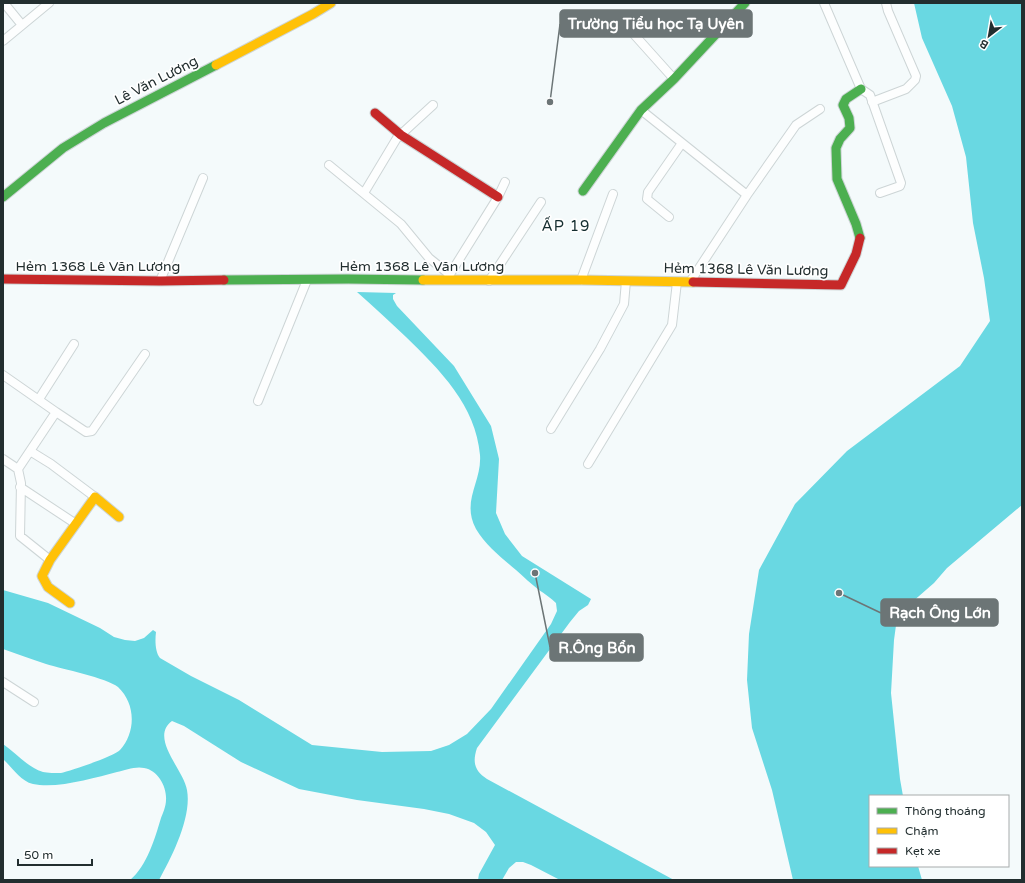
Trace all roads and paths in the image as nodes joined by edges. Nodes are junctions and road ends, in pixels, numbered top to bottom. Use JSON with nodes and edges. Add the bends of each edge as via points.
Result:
{"nodes":[{"id":1,"x":4,"y":3,"type":"edge"},
{"id":2,"x":49,"y":3,"type":"edge"},
{"id":3,"x":331,"y":3,"type":"edge"},
{"id":4,"x":745,"y":3,"type":"edge"},
{"id":5,"x":824,"y":3,"type":"edge"},
{"id":6,"x":886,"y":3,"type":"edge"},
{"id":7,"x":622,"y":21,"type":"dead end"},
{"id":8,"x":22,"y":25,"type":"junction"},
{"id":9,"x":3,"y":41,"type":"edge"},
{"id":10,"x":674,"y":79,"type":"junction"},
{"id":11,"x":861,"y":89,"type":"junction"},
{"id":12,"x":872,"y":102,"type":"junction"},
{"id":13,"x":433,"y":105,"type":"dead end"},
{"id":14,"x":820,"y":108,"type":"dead end"},
{"id":15,"x":641,"y":110,"type":"junction"},
{"id":16,"x":375,"y":113,"type":"dead end"},
{"id":17,"x":401,"y":135,"type":"junction"},
{"id":18,"x":682,"y":143,"type":"junction"},
{"id":19,"x":329,"y":165,"type":"dead end"},
{"id":20,"x":203,"y":178,"type":"dead end"},
{"id":21,"x":505,"y":182,"type":"dead end"},
{"id":22,"x":583,"y":191,"type":"dead end"},
{"id":23,"x":364,"y":193,"type":"junction"},
{"id":24,"x":880,"y":193,"type":"dead end"},
{"id":25,"x":613,"y":194,"type":"dead end"},
{"id":26,"x":747,"y":194,"type":"junction"},
{"id":27,"x":3,"y":197,"type":"edge"},
{"id":28,"x":498,"y":197,"type":"junction"},
{"id":29,"x":541,"y":202,"type":"dead end"},
{"id":30,"x":669,"y":217,"type":"dead end"},
{"id":31,"x":447,"y":278,"type":"junction"},
{"id":32,"x":3,"y":279,"type":"edge"},
{"id":33,"x":307,"y":280,"type":"junction"},
{"id":34,"x":581,"y":280,"type":"junction"},
{"id":35,"x":160,"y":281,"type":"junction"},
{"id":36,"x":489,"y":281,"type":"junction"},
{"id":37,"x":626,"y":281,"type":"junction"},
{"id":38,"x":677,"y":282,"type":"junction"},
{"id":39,"x":690,"y":282,"type":"junction"},
{"id":40,"x":74,"y":344,"type":"dead end"},
{"id":41,"x":145,"y":354,"type":"dead end"},
{"id":42,"x":3,"y":375,"type":"edge"},
{"id":43,"x":39,"y":399,"type":"junction"},
{"id":44,"x":258,"y":401,"type":"dead end"},
{"id":45,"x":56,"y":412,"type":"junction"},
{"id":46,"x":551,"y":429,"type":"dead end"},
{"id":47,"x":30,"y":451,"type":"junction"},
{"id":48,"x":3,"y":459,"type":"edge"},
{"id":49,"x":588,"y":464,"type":"dead end"},
{"id":50,"x":18,"y":469,"type":"junction"},
{"id":51,"x":20,"y":487,"type":"junction"},
{"id":52,"x":95,"y":497,"type":"junction"},
{"id":53,"x":119,"y":517,"type":"dead end"},
{"id":54,"x":76,"y":524,"type":"junction"},
{"id":55,"x":50,"y":560,"type":"junction"},
{"id":56,"x":70,"y":603,"type":"dead end"},
{"id":57,"x":3,"y":682,"type":"edge"},
{"id":58,"x":34,"y":702,"type":"dead end"}],
"edges":[{"from":1,"to":8,"type":"street"},
{"from":2,"to":8,"type":"street"},
{"from":3,"to":27,"type":"street","name":"Lê Văn Lương","via":[[104,123],[64,148]]},
{"from":4,"to":10,"type":"street"},
{"from":5,"to":11,"type":"street"},
{"from":6,"to":12,"type":"street","via":[[916,76],[906,89]]},
{"from":7,"to":10,"type":"street"},
{"from":8,"to":9,"type":"street"},
{"from":10,"to":15,"type":"street"},
{"from":11,"to":12,"type":"street","via":[[870,95]]},
{"from":11,"to":39,"type":"street","name":"Hẻm 1368 Lê Văn Lương","via":[[846,99],[843,105],[850,128],[836,148],[837,179],[860,239],[856,254],[841,285]]},
{"from":12,"to":24,"type":"street","via":[[901,183],[900,186]]},
{"from":13,"to":17,"type":"street"},
{"from":14,"to":26,"type":"street","via":[[796,125]]},
{"from":15,"to":18,"type":"street"},
{"from":15,"to":22,"type":"street"},
{"from":16,"to":17,"type":"street"},
{"from":17,"to":23,"type":"street"},
{"from":17,"to":28,"type":"street"},
{"from":18,"to":26,"type":"street"},
{"from":18,"to":30,"type":"street","via":[[648,192],[648,199]]},
{"from":19,"to":23,"type":"street"},
{"from":20,"to":35,"type":"street"},
{"from":21,"to":28,"type":"street"},
{"from":23,"to":31,"type":"street","via":[[401,224]]},
{"from":25,"to":34,"type":"street"},
{"from":26,"to":39,"type":"street"},
{"from":28,"to":31,"type":"street"},
{"from":29,"to":36,"type":"street"},
{"from":31,"to":33,"type":"street","name":"Hẻm 1368 Lê Văn Lương"},
{"from":31,"to":36,"type":"street","name":"Hẻm 1368 Lê Văn Lương"},
{"from":32,"to":35,"type":"street","name":"Hẻm 1368 Lê Văn Lương"},
{"from":33,"to":35,"type":"street","name":"Hẻm 1368 Lê Văn Lương"},
{"from":33,"to":44,"type":"street"},
{"from":34,"to":36,"type":"street","name":"Hẻm 1368 Lê Văn Lương"},
{"from":34,"to":37,"type":"street","name":"Hẻm 1368 Lê Văn Lương"},
{"from":37,"to":38,"type":"street","name":"Hẻm 1368 Lê Văn Lương"},
{"from":37,"to":46,"type":"street","via":[[624,304]]},
{"from":38,"to":39,"type":"street","name":"Hẻm 1368 Lê Văn Lương"},
{"from":38,"to":49,"type":"street","via":[[672,324]]},
{"from":40,"to":43,"type":"street"},
{"from":41,"to":45,"type":"street","via":[[92,431],[86,432]]},
{"from":42,"to":43,"type":"street"},
{"from":43,"to":45,"type":"street"},
{"from":45,"to":47,"type":"street"},
{"from":47,"to":50,"type":"street"},
{"from":47,"to":52,"type":"street"},
{"from":48,"to":50,"type":"street"},
{"from":50,"to":51,"type":"street"},
{"from":51,"to":54,"type":"street"},
{"from":51,"to":55,"type":"street","via":[[20,536]]},
{"from":52,"to":53,"type":"street"},
{"from":52,"to":54,"type":"street"},
{"from":54,"to":55,"type":"street"},
{"from":55,"to":56,"type":"street","via":[[42,576],[48,587]]},
{"from":57,"to":58,"type":"street"}]}
